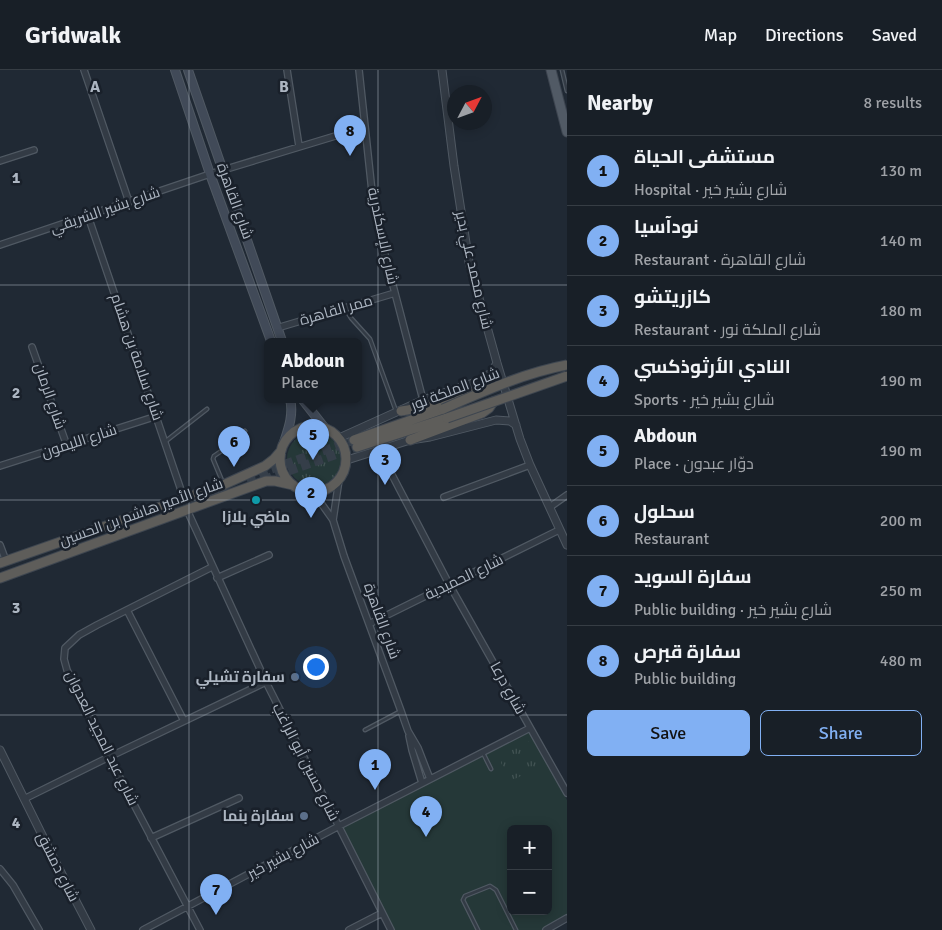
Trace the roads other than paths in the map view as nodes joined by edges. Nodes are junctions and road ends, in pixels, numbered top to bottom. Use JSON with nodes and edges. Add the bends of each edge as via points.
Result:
{"nodes":[{"id":1,"x":84,"y":70,"type":"edge"},
{"id":2,"x":175,"y":70,"type":"edge"},
{"id":3,"x":188,"y":70,"type":"edge"},
{"id":4,"x":287,"y":70,"type":"edge"},
{"id":5,"x":359,"y":70,"type":"edge"},
{"id":6,"x":442,"y":70,"type":"edge"},
{"id":7,"x":550,"y":70,"type":"edge"},
{"id":8,"x":562,"y":70,"type":"edge"},
{"id":9,"x":567,"y":91,"type":"edge"},
{"id":10,"x":365,"y":127,"type":"junction"},
{"id":11,"x":567,"y":132,"type":"edge"},
{"id":12,"x":299,"y":146,"type":"junction"},
{"id":13,"x":34,"y":150,"type":"dead end"},
{"id":14,"x":0,"y":161,"type":"edge"},
{"id":15,"x":222,"y":170,"type":"junction"},
{"id":16,"x":210,"y":174,"type":"junction"},
{"id":17,"x":129,"y":202,"type":"junction"},
{"id":18,"x":88,"y":216,"type":"junction"},
{"id":19,"x":0,"y":245,"type":"edge"},
{"id":20,"x":395,"y":293,"type":"junction"},
{"id":21,"x":345,"y":307,"type":"junction"},
{"id":22,"x":277,"y":328,"type":"junction"},
{"id":23,"x":270,"y":338,"type":"edge"},
{"id":24,"x":281,"y":338,"type":"edge"},
{"id":25,"x":32,"y":347,"type":"dead end"},
{"id":26,"x":497,"y":363,"type":"junction"},
{"id":27,"x":567,"y":365,"type":"edge"},
{"id":28,"x":567,"y":376,"type":"edge"},
{"id":29,"x":482,"y":392,"type":"junction"},
{"id":30,"x":424,"y":400,"type":"junction"},
{"id":31,"x":493,"y":402,"type":"junction"},
{"id":32,"x":291,"y":403,"type":"edge"},
{"id":33,"x":292,"y":403,"type":"edge"},
{"id":34,"x":303,"y":403,"type":"edge"},
{"id":35,"x":305,"y":403,"type":"edge"},
{"id":36,"x":208,"y":409,"type":"dead end"},
{"id":37,"x":398,"y":412,"type":"junction"},
{"id":38,"x":444,"y":414,"type":"junction"},
{"id":39,"x":157,"y":416,"type":"junction"},
{"id":40,"x":516,"y":426,"type":"junction"},
{"id":41,"x":324,"y":427,"type":"junction"},
{"id":42,"x":245,"y":432,"type":"dead end"},
{"id":43,"x":339,"y":438,"type":"junction"},
{"id":44,"x":410,"y":440,"type":"junction"},
{"id":45,"x":166,"y":441,"type":"junction"},
{"id":46,"x":355,"y":443,"type":"tunnel mouth"},
{"id":47,"x":67,"y":446,"type":"junction"},
{"id":48,"x":282,"y":448,"type":"junction"},
{"id":49,"x":379,"y":450,"type":"junction"},
{"id":50,"x":346,"y":460,"type":"junction"},
{"id":51,"x":530,"y":465,"type":"junction"},
{"id":52,"x":0,"y":466,"type":"edge"},
{"id":53,"x":339,"y":480,"type":"junction"},
{"id":54,"x":293,"y":484,"type":"junction"},
{"id":55,"x":223,"y":485,"type":"junction"},
{"id":56,"x":308,"y":492,"type":"junction"},
{"id":57,"x":567,"y":495,"type":"edge"},
{"id":58,"x":444,"y":497,"type":"dead end"},
{"id":59,"x":184,"y":499,"type":"junction"},
{"id":60,"x":550,"y":507,"type":"junction"},
{"id":61,"x":188,"y":510,"type":"junction"},
{"id":62,"x":332,"y":520,"type":"junction"},
{"id":63,"x":559,"y":530,"type":"junction"},
{"id":64,"x":0,"y":545,"type":"edge"},
{"id":65,"x":567,"y":545,"type":"edge"},
{"id":66,"x":270,"y":555,"type":"dead end"},
{"id":67,"x":3,"y":562,"type":"edge"},
{"id":68,"x":212,"y":567,"type":"junction"},
{"id":69,"x":0,"y":578,"type":"edge"},
{"id":70,"x":217,"y":578,"type":"junction"},
{"id":71,"x":449,"y":584,"type":"junction"},
{"id":72,"x":126,"y":610,"type":"junction"},
{"id":73,"x":368,"y":624,"type":"junction"},
{"id":74,"x":266,"y":682,"type":"junction"},
{"id":75,"x":401,"y":711,"type":"junction"},
{"id":76,"x":184,"y":722,"type":"junction"},
{"id":77,"x":530,"y":728,"type":"junction"},
{"id":78,"x":365,"y":730,"type":"dead end"},
{"id":79,"x":408,"y":731,"type":"junction"},
{"id":80,"x":0,"y":750,"type":"edge"},
{"id":81,"x":482,"y":752,"type":"junction"},
{"id":82,"x":109,"y":757,"type":"junction"},
{"id":83,"x":491,"y":769,"type":"dead end"},
{"id":84,"x":430,"y":779,"type":"junction"},
{"id":85,"x":422,"y":783,"type":"junction"},
{"id":86,"x":566,"y":791,"type":"edge"},
{"id":87,"x":239,"y":798,"type":"dead end"},
{"id":88,"x":24,"y":799,"type":"junction"},
{"id":89,"x":339,"y":826,"type":"junction"},
{"id":90,"x":152,"y":838,"type":"junction"},
{"id":91,"x":0,"y":869,"type":"edge"},
{"id":92,"x":187,"y":906,"type":"junction"},
{"id":93,"x":382,"y":913,"type":"junction"},
{"id":94,"x":567,"y":918,"type":"edge"},
{"id":95,"x":39,"y":930,"type":"edge"},
{"id":96,"x":91,"y":930,"type":"edge"},
{"id":97,"x":143,"y":930,"type":"edge"},
{"id":98,"x":200,"y":930,"type":"edge"},
{"id":99,"x":348,"y":930,"type":"edge"},
{"id":100,"x":391,"y":930,"type":"edge"},
{"id":101,"x":478,"y":930,"type":"edge"},
{"id":102,"x":516,"y":930,"type":"edge"},
{"id":103,"x":546,"y":930,"type":"edge"}],
"edges":[{"from":1,"to":17,"type":"street"},
{"from":2,"to":16,"type":"main road","name":"شارع القاهرة"},
{"from":3,"to":15,"type":"main road","name":"شارع القاهرة"},
{"from":4,"to":12,"type":"street"},
{"from":5,"to":10,"type":"street","name":"شارع الإسكندرية"},
{"from":6,"to":26,"type":"street","name":"شارع محمد علي بدير","via":[[470,262]]},
{"from":7,"to":11,"type":"main road"},
{"from":8,"to":9,"type":"lane"},
{"from":10,"to":12,"type":"street","name":"شارع بشير الشريقي"},
{"from":10,"to":20,"type":"street","name":"شارع الإسكندرية","via":[[373,201]]},
{"from":12,"to":15,"type":"street","name":"شارع بشير الشريقي"},
{"from":13,"to":14,"type":"street"},
{"from":15,"to":16,"type":"street","name":"شارع بشير الشريقي"},
{"from":15,"to":22,"type":"main road","name":"شارع القاهرة"},
{"from":16,"to":17,"type":"street","name":"شارع بشير الشريقي"},
{"from":16,"to":23,"type":"main road","name":"شارع القاهرة"},
{"from":17,"to":18,"type":"street","name":"شارع بشير الشريقي"},
{"from":18,"to":19,"type":"street","name":"شارع بشير الشريقي"},
{"from":18,"to":39,"type":"street","name":"شارع سلامة بن هشام"},
{"from":20,"to":21,"type":"street","name":"ممر القاهرة"},
{"from":20,"to":30,"type":"street","name":"شارع الإسكندرية"},
{"from":21,"to":22,"type":"street","name":"ممر القاهرة"},
{"from":21,"to":37,"type":"lane","via":[[370,339]]},
{"from":22,"to":24,"type":"main road","name":"شارع القاهرة"},
{"from":25,"to":47,"type":"street","name":"شارع الرمان"},
{"from":26,"to":30,"type":"street","name":"شارع الملكة نور","via":[[485,378]]},
{"from":26,"to":40,"type":"street","name":"شارع محمد علي بدير"},
{"from":27,"to":29,"type":"highway","name":"شارع الملكة نور","bridge":true},
{"from":28,"to":31,"type":"highway","name":"شارع الملكة نور","bridge":true},
{"from":29,"to":37,"type":"highway"},
{"from":29,"to":38,"type":"highway","name":"شارع الملكة نور","bridge":true},
{"from":30,"to":37,"type":"street","name":"شارع الملكة نور"},
{"from":31,"to":38,"type":"highway","name":"شارع الملكة نور","bridge":true},
{"from":31,"to":44,"type":"highway","via":[[486,411]]},
{"from":32,"to":48,"type":"main road","via":[[291,418]]},
{"from":33,"to":34,"type":"main road","via":[[299,410]]},
{"from":35,"to":41,"type":"main road"},
{"from":36,"to":45,"type":"lane"},
{"from":37,"to":43,"type":"street","name":"شارع الملكة نور"},
{"from":38,"to":46,"type":"highway","name":"شارع الملكة نور"},
{"from":39,"to":45,"type":"street","name":"شارع سلامة بن هشام"},
{"from":39,"to":47,"type":"street","name":"شارع الليمون"},
{"from":40,"to":44,"type":"street","via":[[510,421],[496,420]]},
{"from":40,"to":51,"type":"street","name":"شارع محمد علي بدير"},
{"from":41,"to":43,"type":"highway"},
{"from":41,"to":48,"type":"highway","via":[[305,427],[296,431]]},
{"from":42,"to":55,"type":"lane","via":[[214,456]]},
{"from":43,"to":50,"type":"highway"},
{"from":44,"to":49,"type":"street"},
{"from":45,"to":59,"type":"street","name":"شارع سلامة بن هشام"},
{"from":47,"to":52,"type":"street","name":"شارع الليمون"},
{"from":48,"to":54,"type":"highway","via":[[282,469]]},
{"from":48,"to":55,"type":"highway","name":"شارع الأمير هاشم بن الحسين","via":[[265,466]]},
{"from":49,"to":50,"type":"street"},
{"from":49,"to":71,"type":"street","name":"شارع درعا"},
{"from":50,"to":53,"type":"highway"},
{"from":51,"to":58,"type":"street"},
{"from":51,"to":60,"type":"street","name":"شارع محمد علي بدير"},
{"from":53,"to":56,"type":"highway","via":[[325,490]]},
{"from":53,"to":62,"type":"street","name":"شارع القاهرة"},
{"from":54,"to":56,"type":"highway"},
{"from":54,"to":61,"type":"highway","name":"شارع الأمير هاشم بن الحسين","via":[[266,481]]},
{"from":55,"to":59,"type":"highway","name":"شارع الأمير هاشم بن الحسين"},
{"from":56,"to":62,"type":"street","name":"شارع القاهرة","via":[[321,503]]},
{"from":57,"to":60,"type":"street"},
{"from":59,"to":67,"type":"highway","name":"شارع الأمير هاشم بن الحسين"},
{"from":60,"to":63,"type":"street","name":"شارع محمد علي بدير"},
{"from":61,"to":68,"type":"street","name":"شارع حسين أبو الراغب"},
{"from":61,"to":69,"type":"highway","name":"شارع الأمير هاشم بن الحسين"},
{"from":62,"to":73,"type":"street","name":"شارع القاهرة"},
{"from":63,"to":65,"type":"street","name":"شارع محمد علي بدير"},
{"from":63,"to":71,"type":"street","name":"شارع الحميدية"},
{"from":64,"to":67,"type":"street"},
{"from":66,"to":70,"type":"street"},
{"from":68,"to":70,"type":"street","name":"شارع حسين أبو الراغب"},
{"from":68,"to":72,"type":"street","name":"شارع عبد المجيد العدوان"},
{"from":70,"to":74,"type":"street","name":"شارع حسين أبو الراغب"},
{"from":71,"to":73,"type":"street","name":"شارع الحميدية"},
{"from":71,"to":77,"type":"street","name":"شارع درعا"},
{"from":72,"to":76,"type":"street"},
{"from":72,"to":82,"type":"street","name":"شارع عبد المجيد العدوان","via":[[79,635],[64,648],[67,670]]},
{"from":73,"to":75,"type":"street","name":"شارع القاهرة"},
{"from":74,"to":76,"type":"street"},
{"from":74,"to":89,"type":"street","name":"شارع حسين أبو الراغب"},
{"from":75,"to":78,"type":"lane"},
{"from":75,"to":79,"type":"street","name":"شارع القاهرة"},
{"from":76,"to":82,"type":"street"},
{"from":77,"to":81,"type":"street","name":"شارع بشير خير"},
{"from":77,"to":86,"type":"street","name":"شارع درعا"},
{"from":79,"to":84,"type":"street","name":"شارع القاهرة"},
{"from":79,"to":85,"type":"street","name":"شارع القاهرة"},
{"from":80,"to":88,"type":"street","name":"شارع دمشق"},
{"from":81,"to":83,"type":"lane"},
{"from":81,"to":84,"type":"street","name":"شارع بشير خير"},
{"from":82,"to":88,"type":"street"},
{"from":82,"to":90,"type":"street","name":"شارع عبد المجيد العدوان"},
{"from":84,"to":85,"type":"street","name":"شارع بشير خير"},
{"from":85,"to":89,"type":"street","name":"شارع بشير خير"},
{"from":87,"to":90,"type":"street"},
{"from":88,"to":96,"type":"street","name":"شارع دمشق"},
{"from":89,"to":92,"type":"street","name":"شارع بشير خير"},
{"from":89,"to":93,"type":"street","name":"شارع حسين أبو الراغب"},
{"from":90,"to":92,"type":"street","name":"شارع عبد المجيد العدوان"},
{"from":91,"to":95,"type":"street"},
{"from":92,"to":97,"type":"street","name":"شارع بشير خير"},
{"from":92,"to":98,"type":"street","name":"شارع عبد المجيد العدوان"},
{"from":93,"to":99,"type":"street"},
{"from":93,"to":100,"type":"street","name":"شارع حسين أبو الراغب"},
{"from":94,"to":103,"type":"street"},
{"from":101,"to":102,"type":"lane","via":[[464,896],[490,886],[496,890]]}]}
